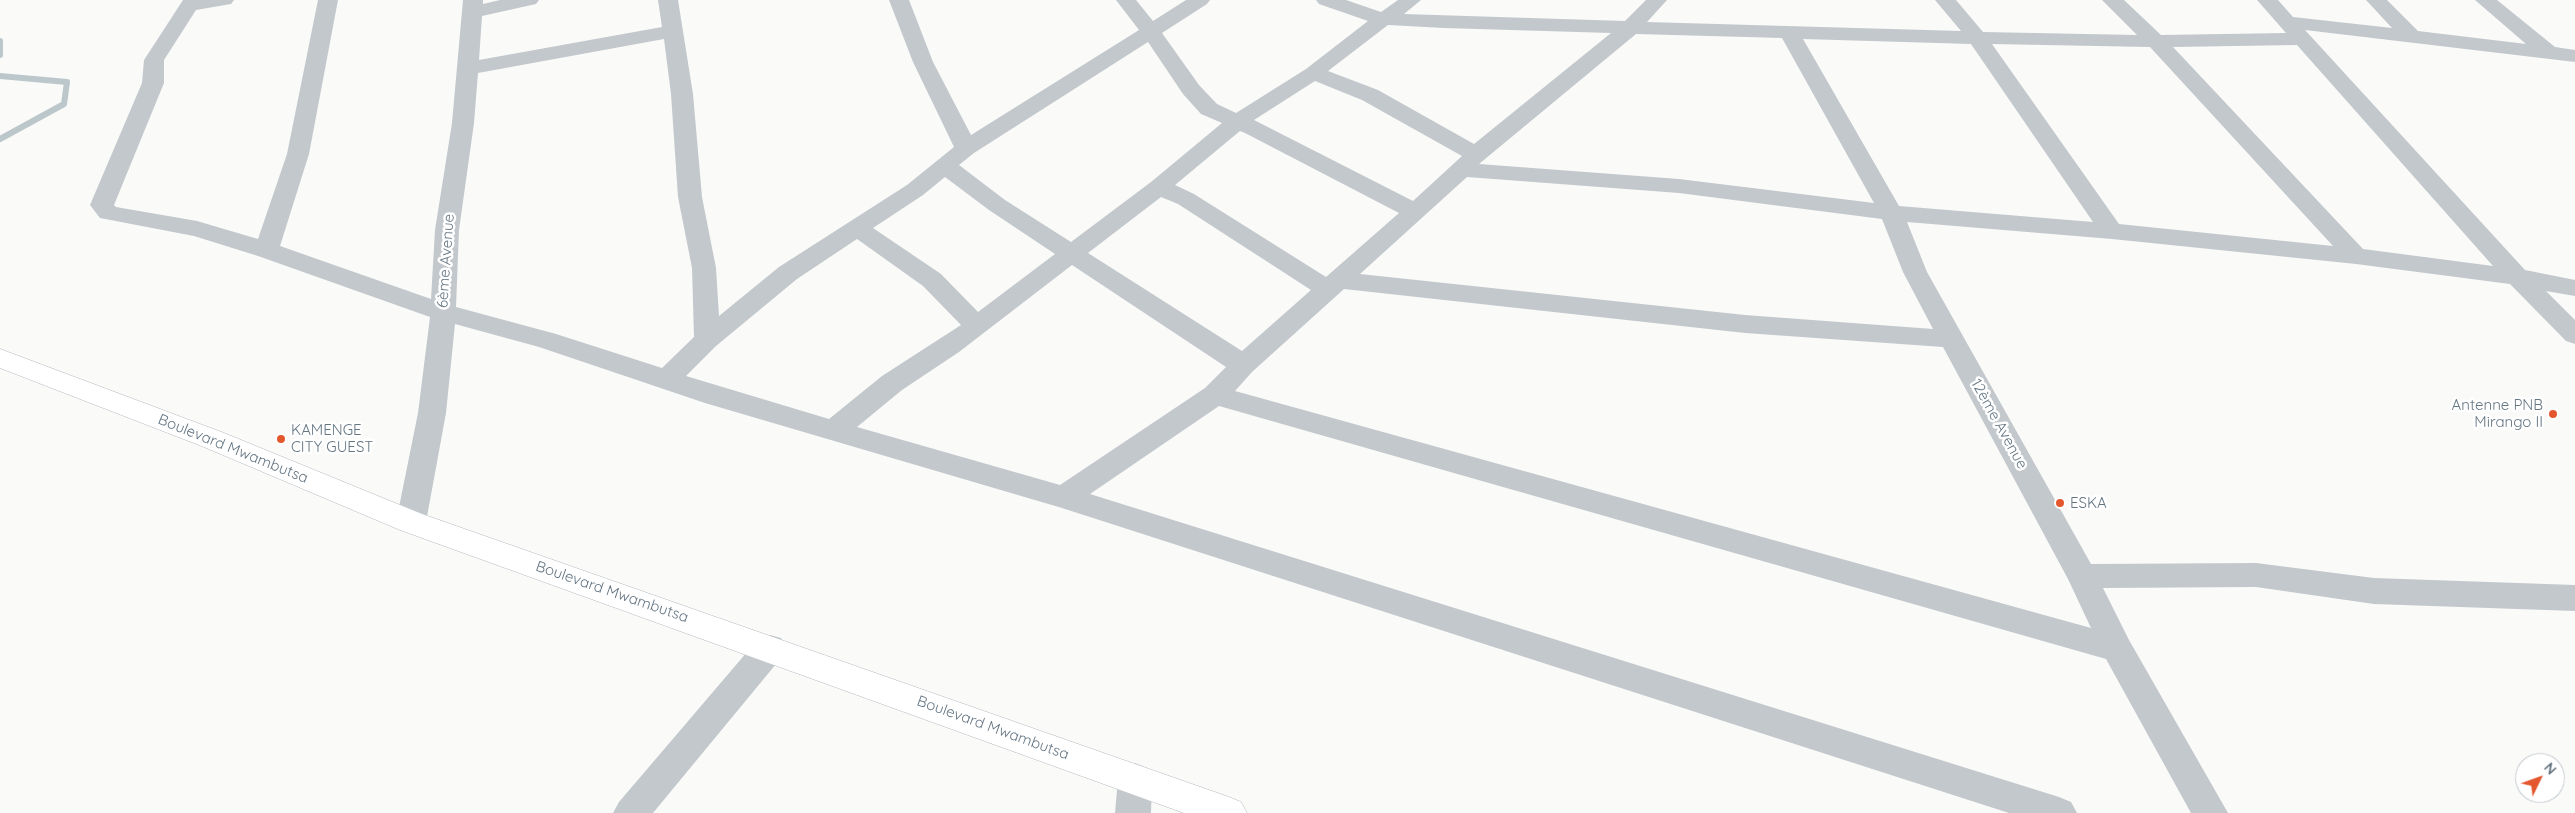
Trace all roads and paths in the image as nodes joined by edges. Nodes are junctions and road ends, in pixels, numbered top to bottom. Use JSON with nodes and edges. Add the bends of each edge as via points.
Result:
{"nodes":[{"id":1,"x":224,"y":0,"type":"edge"},
{"id":2,"x":328,"y":0,"type":"edge"},
{"id":3,"x":529,"y":0,"type":"edge"},
{"id":4,"x":668,"y":0,"type":"edge"},
{"id":5,"x":898,"y":0,"type":"edge"},
{"id":6,"x":1126,"y":0,"type":"edge"},
{"id":7,"x":1200,"y":0,"type":"edge"},
{"id":8,"x":1326,"y":0,"type":"edge"},
{"id":9,"x":1411,"y":0,"type":"edge"},
{"id":10,"x":1656,"y":0,"type":"edge"},
{"id":11,"x":1945,"y":0,"type":"edge"},
{"id":12,"x":2112,"y":0,"type":"edge"},
{"id":13,"x":2268,"y":0,"type":"edge"},
{"id":14,"x":2376,"y":0,"type":"edge"},
{"id":15,"x":2485,"y":0,"type":"edge"},
{"id":16,"x":192,"y":3,"type":"edge"},
{"id":17,"x":472,"y":6,"type":"edge"},
{"id":18,"x":1383,"y":19,"type":"junction"},
{"id":19,"x":1629,"y":29,"type":"junction"},
{"id":20,"x":2294,"y":31,"type":"junction"},
{"id":21,"x":671,"y":32,"type":"junction"},
{"id":22,"x":1151,"y":32,"type":"junction"},
{"id":23,"x":1790,"y":34,"type":"junction"},
{"id":24,"x":2411,"y":36,"type":"junction"},
{"id":25,"x":1977,"y":38,"type":"junction"},
{"id":26,"x":2156,"y":41,"type":"junction"},
{"id":27,"x":2547,"y":51,"type":"junction"},
{"id":28,"x":2575,"y":56,"type":"edge"},
{"id":29,"x":469,"y":68,"type":"junction"},
{"id":30,"x":1313,"y":74,"type":"junction"},
{"id":31,"x":1238,"y":121,"type":"junction"},
{"id":32,"x":966,"y":148,"type":"junction"},
{"id":33,"x":1469,"y":162,"type":"junction"},
{"id":34,"x":945,"y":166,"type":"junction"},
{"id":35,"x":1160,"y":187,"type":"junction"},
{"id":36,"x":1414,"y":212,"type":"junction"},
{"id":37,"x":1892,"y":213,"type":"junction"},
{"id":38,"x":857,"y":228,"type":"junction"},
{"id":39,"x":2112,"y":231,"type":"junction"},
{"id":40,"x":267,"y":250,"type":"junction"},
{"id":41,"x":1073,"y":252,"type":"junction"},
{"id":42,"x":2356,"y":256,"type":"junction"},
{"id":43,"x":2517,"y":277,"type":"junction"},
{"id":44,"x":1334,"y":285,"type":"junction"},
{"id":45,"x":2575,"y":288,"type":"edge"},
{"id":46,"x":442,"y":312,"type":"junction"},
{"id":47,"x":976,"y":325,"type":"junction"},
{"id":48,"x":2575,"y":335,"type":"edge"},
{"id":49,"x":1952,"y":338,"type":"junction"},
{"id":50,"x":707,"y":340,"type":"junction"},
{"id":51,"x":0,"y":358,"type":"edge"},
{"id":52,"x":1243,"y":365,"type":"junction"},
{"id":53,"x":667,"y":379,"type":"junction"},
{"id":54,"x":1215,"y":395,"type":"junction"},
{"id":55,"x":834,"y":430,"type":"junction"},
{"id":56,"x":1064,"y":497,"type":"junction"},
{"id":57,"x":411,"y":522,"type":"junction"},
{"id":58,"x":2082,"y":576,"type":"junction"},
{"id":59,"x":2575,"y":598,"type":"edge"},
{"id":60,"x":770,"y":648,"type":"junction"},
{"id":61,"x":2117,"y":649,"type":"junction"},
{"id":62,"x":1135,"y":779,"type":"junction"},
{"id":63,"x":631,"y":813,"type":"edge"},
{"id":64,"x":1134,"y":813,"type":"edge"},
{"id":65,"x":1229,"y":813,"type":"edge"},
{"id":66,"x":2059,"y":813,"type":"edge"},
{"id":67,"x":2210,"y":813,"type":"edge"}],
"edges":[{"from":1,"to":16,"type":"street"},
{"from":2,"to":40,"type":"street","via":[[298,154]]},
{"from":3,"to":17,"type":"street"},
{"from":4,"to":21,"type":"street"},
{"from":5,"to":32,"type":"street","via":[[923,62]]},
{"from":6,"to":22,"type":"street"},
{"from":7,"to":22,"type":"street"},
{"from":8,"to":18,"type":"street"},
{"from":9,"to":18,"type":"street"},
{"from":10,"to":19,"type":"street"},
{"from":11,"to":25,"type":"street"},
{"from":12,"to":26,"type":"street"},
{"from":13,"to":20,"type":"street"},
{"from":14,"to":24,"type":"street"},
{"from":15,"to":27,"type":"street"},
{"from":16,"to":40,"type":"street","via":[[154,60],[153,83],[103,209],[108,213],[198,230]]},
{"from":17,"to":29,"type":"street","name":"6ème Avenue"},
{"from":18,"to":19,"type":"street"},
{"from":18,"to":30,"type":"street"},
{"from":19,"to":23,"type":"street"},
{"from":19,"to":33,"type":"street"},
{"from":20,"to":24,"type":"street"},
{"from":20,"to":26,"type":"street"},
{"from":20,"to":43,"type":"street","via":[[2383,125]]},
{"from":21,"to":29,"type":"street"},
{"from":21,"to":50,"type":"street","via":[[682,94],[690,196],[704,268]]},
{"from":22,"to":31,"type":"street","via":[[1208,109]]},
{"from":22,"to":32,"type":"street"},
{"from":23,"to":25,"type":"street"},
{"from":23,"to":37,"type":"street","name":"12ème Avenue"},
{"from":24,"to":27,"type":"street"},
{"from":25,"to":26,"type":"street"},
{"from":25,"to":39,"type":"street"},
{"from":26,"to":42,"type":"street"},
{"from":27,"to":28,"type":"street"},
{"from":29,"to":46,"type":"street","name":"6ème Avenue","via":[[464,123],[446,230]]},
{"from":30,"to":31,"type":"street"},
{"from":30,"to":33,"type":"street","via":[[1370,95]]},
{"from":31,"to":35,"type":"street"},
{"from":31,"to":36,"type":"street"},
{"from":32,"to":34,"type":"street"},
{"from":33,"to":36,"type":"street"},
{"from":33,"to":37,"type":"street"},
{"from":34,"to":38,"type":"street"},
{"from":34,"to":41,"type":"street","via":[[997,204]]},
{"from":35,"to":41,"type":"street"},
{"from":35,"to":44,"type":"street"},
{"from":36,"to":44,"type":"street"},
{"from":37,"to":39,"type":"street"},
{"from":37,"to":49,"type":"street","name":"12ème Avenue","via":[[1915,272]]},
{"from":38,"to":47,"type":"street","via":[[932,280]]},
{"from":38,"to":50,"type":"street","via":[[788,272]]},
{"from":39,"to":42,"type":"street"},
{"from":40,"to":46,"type":"street"},
{"from":41,"to":47,"type":"street"},
{"from":41,"to":52,"type":"street"},
{"from":42,"to":43,"type":"street"},
{"from":43,"to":45,"type":"street"},
{"from":43,"to":48,"type":"street"},
{"from":44,"to":49,"type":"street","via":[[1745,324]]},
{"from":44,"to":52,"type":"street"},
{"from":46,"to":53,"type":"street","via":[[547,340]]},
{"from":46,"to":57,"type":"street","name":"6ème Avenue","via":[[432,413]]},
{"from":47,"to":55,"type":"street","via":[[950,346],[892,383]]},
{"from":49,"to":58,"type":"street","name":"12ème Avenue"},
{"from":50,"to":53,"type":"street"},
{"from":51,"to":57,"type":"highway","name":"Boulevard Mwambutsa","via":[[214,440]]},
{"from":52,"to":54,"type":"street"},
{"from":53,"to":55,"type":"street"},
{"from":54,"to":56,"type":"street"},
{"from":54,"to":61,"type":"street"},
{"from":55,"to":56,"type":"street"},
{"from":56,"to":66,"type":"street"},
{"from":57,"to":60,"type":"highway","name":"Boulevard Mwambutsa"},
{"from":58,"to":59,"type":"street","via":[[2256,575],[2374,591]]},
{"from":58,"to":61,"type":"street","name":"12ème Avenue"},
{"from":60,"to":62,"type":"highway","name":"Boulevard Mwambutsa"},
{"from":60,"to":63,"type":"street"},
{"from":61,"to":67,"type":"street","name":"12ème Avenue"},
{"from":62,"to":64,"type":"street"},
{"from":62,"to":65,"type":"highway","name":"Boulevard Mwambutsa"}]}
